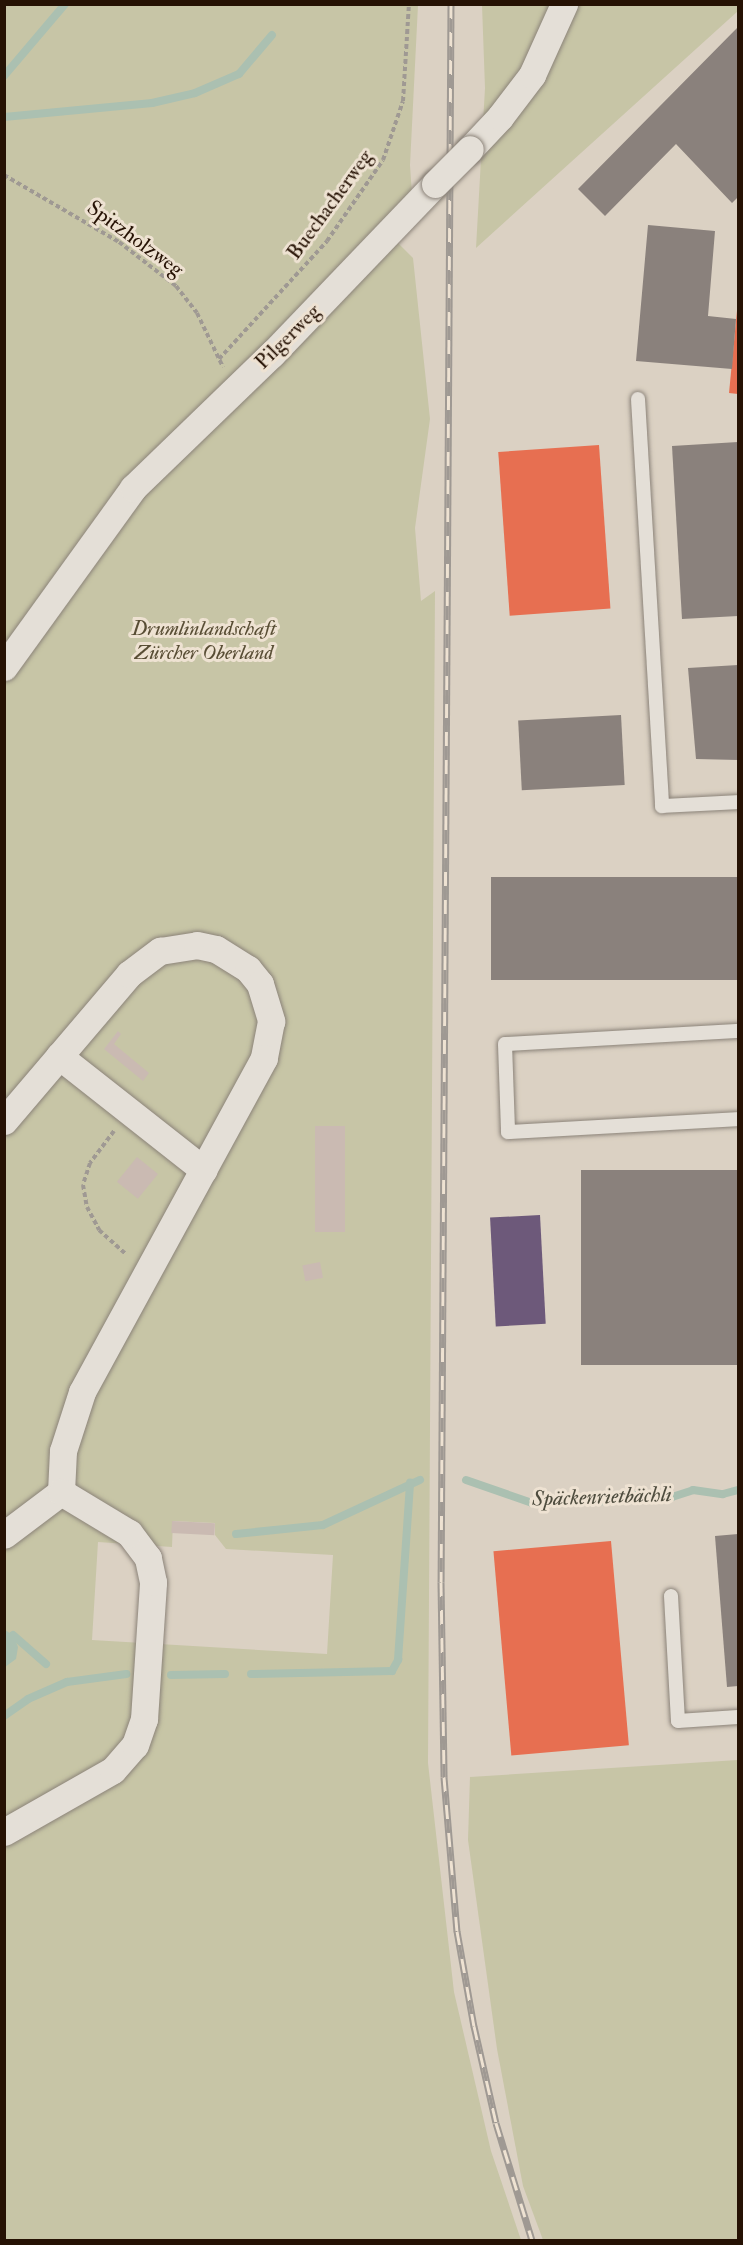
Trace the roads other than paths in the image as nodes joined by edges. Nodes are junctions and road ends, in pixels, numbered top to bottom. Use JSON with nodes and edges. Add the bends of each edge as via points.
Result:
{"nodes":[{"id":1,"x":564,"y":4,"type":"edge"},
{"id":2,"x":638,"y":399,"type":"dead end"},
{"id":3,"x":4,"y":667,"type":"edge"},
{"id":4,"x":738,"y":801,"type":"edge"},
{"id":5,"x":738,"y":1031,"type":"edge"},
{"id":6,"x":59,"y":1056,"type":"junction"},
{"id":7,"x":738,"y":1119,"type":"edge"},
{"id":8,"x":4,"y":1121,"type":"edge"},
{"id":9,"x":204,"y":1170,"type":"junction"},
{"id":10,"x":61,"y":1492,"type":"junction"},
{"id":11,"x":4,"y":1535,"type":"edge"},
{"id":12,"x":670,"y":1596,"type":"dead end"},
{"id":13,"x":738,"y":1718,"type":"edge"},
{"id":14,"x":4,"y":1832,"type":"edge"}],
"edges":[{"from":1,"to":3,"type":"street","name":"Pilgerweg","bridge":true,"via":[[532,75],[500,117],[133,488]]},
{"from":2,"to":4,"type":"lane","via":[[662,806]]},
{"from":5,"to":7,"type":"lane","via":[[505,1044],[508,1132]]},
{"from":6,"to":8,"type":"street"},
{"from":6,"to":9,"type":"street"},
{"from":6,"to":9,"type":"street","via":[[129,974],[160,951],[197,945],[234,957],[249,969],[264,993],[271,1021],[270,1040],[256,1076]]},
{"from":9,"to":10,"type":"street","via":[[75,1408],[63,1451]]},
{"from":10,"to":11,"type":"street"},
{"from":10,"to":14,"type":"street","via":[[129,1533],[148,1558],[153,1582],[144,1719],[135,1745],[113,1770]]},
{"from":12,"to":13,"type":"lane","via":[[678,1721]]}]}
